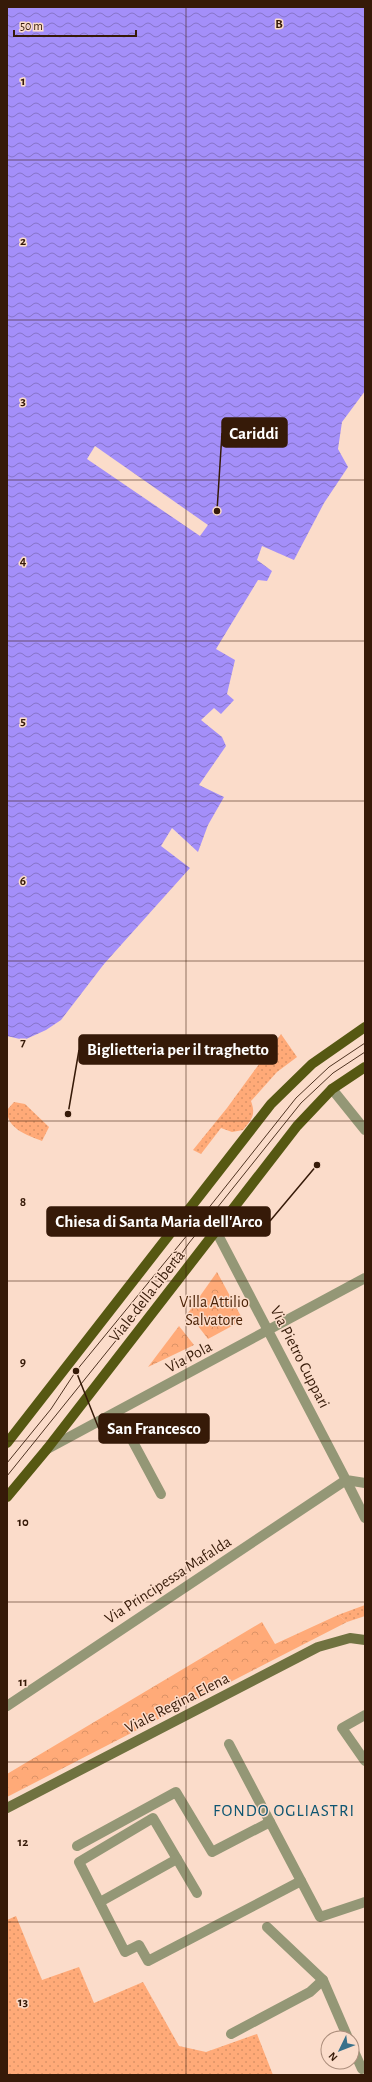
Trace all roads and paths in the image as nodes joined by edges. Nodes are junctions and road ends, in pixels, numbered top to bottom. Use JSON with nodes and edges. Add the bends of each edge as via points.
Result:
{"nodes":[{"id":1,"x":365,"y":1027,"type":"edge"},
{"id":2,"x":365,"y":1066,"type":"edge"},
{"id":3,"x":332,"y":1089,"type":"junction"},
{"id":4,"x":365,"y":1130,"type":"edge"},
{"id":5,"x":216,"y":1231,"type":"junction"},
{"id":6,"x":365,"y":1278,"type":"edge"},
{"id":7,"x":269,"y":1330,"type":"junction"},
{"id":8,"x":116,"y":1412,"type":"junction"},
{"id":9,"x":7,"y":1443,"type":"edge"},
{"id":10,"x":47,"y":1449,"type":"junction"},
{"id":11,"x":346,"y":1480,"type":"junction"},
{"id":12,"x":365,"y":1483,"type":"edge"},
{"id":13,"x":161,"y":1494,"type":"dead end"},
{"id":14,"x":7,"y":1496,"type":"edge"},
{"id":15,"x":365,"y":1518,"type":"edge"},
{"id":16,"x":365,"y":1640,"type":"edge"},
{"id":17,"x":7,"y":1706,"type":"edge"},
{"id":18,"x":365,"y":1715,"type":"edge"},
{"id":19,"x":229,"y":1744,"type":"dead end"},
{"id":20,"x":365,"y":1761,"type":"edge"},
{"id":21,"x":7,"y":1808,"type":"edge"},
{"id":22,"x":270,"y":1822,"type":"junction"},
{"id":23,"x":77,"y":1846,"type":"dead end"},
{"id":24,"x":177,"y":1859,"type":"junction"},
{"id":25,"x":301,"y":1881,"type":"junction"},
{"id":26,"x":197,"y":1893,"type":"dead end"},
{"id":27,"x":100,"y":1902,"type":"junction"},
{"id":28,"x":365,"y":1902,"type":"edge"},
{"id":29,"x":267,"y":1927,"type":"dead end"},
{"id":30,"x":323,"y":1980,"type":"junction"},
{"id":31,"x":345,"y":2030,"type":"edge"},
{"id":32,"x":231,"y":2034,"type":"dead end"}],
"edges":[{"from":1,"to":9,"type":"main road","name":"Viale della Libertà","via":[[312,1064],[271,1104]]},
{"from":2,"to":3,"type":"main road","name":"Viale della Libertà"},
{"from":3,"to":4,"type":"street"},
{"from":3,"to":5,"type":"main road","name":"Viale della Libertà","via":[[297,1126]]},
{"from":5,"to":7,"type":"street","name":"Via Pietro Cuppari"},
{"from":5,"to":10,"type":"main road","name":"Viale della Libertà"},
{"from":6,"to":7,"type":"street","name":"Via Pola"},
{"from":7,"to":8,"type":"street","name":"Via Pola"},
{"from":7,"to":11,"type":"street","name":"Via Pietro Cuppari"},
{"from":8,"to":10,"type":"street","name":"Via Pola"},
{"from":8,"to":13,"type":"street"},
{"from":10,"to":14,"type":"main road","name":"Viale della Libertà"},
{"from":11,"to":12,"type":"street"},
{"from":11,"to":15,"type":"street","name":"Via Pietro Cuppari"},
{"from":11,"to":17,"type":"street","name":"Via Principessa Mafalda"},
{"from":16,"to":21,"type":"main road","name":"Viale Regina Elena","via":[[350,1638],[318,1647]]},
{"from":18,"to":20,"type":"street","via":[[342,1728]]},
{"from":19,"to":22,"type":"street"},
{"from":22,"to":23,"type":"street","via":[[212,1852],[176,1792]]},
{"from":22,"to":25,"type":"street"},
{"from":24,"to":26,"type":"street"},
{"from":24,"to":27,"type":"street"},
{"from":24,"to":27,"type":"street","via":[[153,1818],[79,1862]]},
{"from":25,"to":27,"type":"street","via":[[148,1961],[139,1945],[125,1952]]},
{"from":25,"to":28,"type":"street","via":[[320,1917]]},
{"from":29,"to":30,"type":"street"},
{"from":30,"to":31,"type":"street"},
{"from":30,"to":32,"type":"street","via":[[310,1992]]}]}
